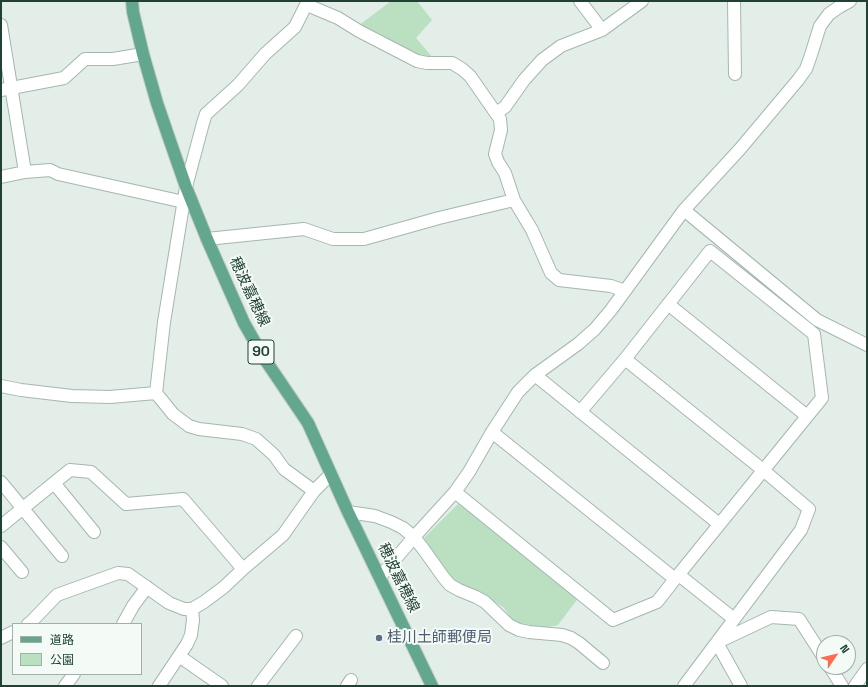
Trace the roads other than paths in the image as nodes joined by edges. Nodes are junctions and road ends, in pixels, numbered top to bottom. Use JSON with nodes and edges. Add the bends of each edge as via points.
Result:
{"nodes":[{"id":1,"x":132,"y":1,"type":"edge"},
{"id":2,"x":580,"y":1,"type":"edge"},
{"id":3,"x":642,"y":1,"type":"edge"},
{"id":4,"x":734,"y":1,"type":"edge"},
{"id":5,"x":850,"y":1,"type":"edge"},
{"id":6,"x":308,"y":3,"type":"edge"},
{"id":7,"x":1,"y":25,"type":"edge"},
{"id":8,"x":602,"y":30,"type":"junction"},
{"id":9,"x":143,"y":54,"type":"junction"},
{"id":10,"x":735,"y":74,"type":"dead end"},
{"id":11,"x":6,"y":89,"type":"edge"},
{"id":12,"x":496,"y":113,"type":"junction"},
{"id":13,"x":25,"y":172,"type":"junction"},
{"id":14,"x":1,"y":177,"type":"edge"},
{"id":15,"x":186,"y":187,"type":"junction"},
{"id":16,"x":514,"y":200,"type":"junction"},
{"id":17,"x":184,"y":202,"type":"junction"},
{"id":18,"x":684,"y":210,"type":"junction"},
{"id":19,"x":207,"y":240,"type":"junction"},
{"id":20,"x":625,"y":291,"type":"junction"},
{"id":21,"x":668,"y":304,"type":"junction"},
{"id":22,"x":867,"y":345,"type":"edge"},
{"id":23,"x":624,"y":359,"type":"junction"},
{"id":24,"x":535,"y":375,"type":"junction"},
{"id":25,"x":1,"y":386,"type":"edge"},
{"id":26,"x":156,"y":393,"type":"junction"},
{"id":27,"x":580,"y":412,"type":"junction"},
{"id":28,"x":807,"y":416,"type":"junction"},
{"id":29,"x":492,"y":432,"type":"junction"},
{"id":30,"x":763,"y":470,"type":"junction"},
{"id":31,"x":331,"y":474,"type":"junction"},
{"id":32,"x":1,"y":482,"type":"edge"},
{"id":33,"x":54,"y":482,"type":"junction"},
{"id":34,"x":314,"y":491,"type":"junction"},
{"id":35,"x":455,"y":492,"type":"junction"},
{"id":36,"x":23,"y":508,"type":"junction"},
{"id":37,"x":348,"y":512,"type":"junction"},
{"id":38,"x":719,"y":524,"type":"junction"},
{"id":39,"x":1,"y":526,"type":"edge"},
{"id":40,"x":94,"y":532,"type":"dead end"},
{"id":41,"x":414,"y":536,"type":"junction"},
{"id":42,"x":1,"y":547,"type":"edge"},
{"id":43,"x":62,"y":556,"type":"dead end"},
{"id":44,"x":243,"y":569,"type":"junction"},
{"id":45,"x":22,"y":572,"type":"dead end"},
{"id":46,"x":380,"y":577,"type":"junction"},
{"id":47,"x":677,"y":577,"type":"junction"},
{"id":48,"x":146,"y":587,"type":"junction"},
{"id":49,"x":192,"y":609,"type":"junction"},
{"id":50,"x":734,"y":619,"type":"junction"},
{"id":51,"x":30,"y":623,"type":"edge"},
{"id":52,"x":124,"y":623,"type":"edge"},
{"id":53,"x":12,"y":632,"type":"edge"},
{"id":54,"x":296,"y":636,"type":"dead end"},
{"id":55,"x":1,"y":638,"type":"edge"},
{"id":56,"x":717,"y":643,"type":"junction"},
{"id":57,"x":816,"y":646,"type":"edge"},
{"id":58,"x":179,"y":656,"type":"junction"},
{"id":59,"x":603,"y":663,"type":"dead end"},
{"id":60,"x":867,"y":669,"type":"edge"},
{"id":61,"x":73,"y":675,"type":"edge"},
{"id":62,"x":835,"y":675,"type":"edge"},
{"id":63,"x":688,"y":684,"type":"edge"},
{"id":64,"x":65,"y":686,"type":"edge"},
{"id":65,"x":159,"y":686,"type":"edge"},
{"id":66,"x":222,"y":686,"type":"edge"},
{"id":67,"x":258,"y":686,"type":"edge"},
{"id":68,"x":432,"y":686,"type":"edge"},
{"id":69,"x":741,"y":686,"type":"edge"},
{"id":70,"x":842,"y":686,"type":"edge"},
{"id":71,"x":855,"y":686,"type":"edge"}],
"edges":[{"from":1,"to":9,"type":"main road","name":"穂波嘉穂線","number":"90"},
{"from":2,"to":8,"type":"street"},
{"from":3,"to":8,"type":"street"},
{"from":4,"to":10,"type":"street"},
{"from":5,"to":18,"type":"street","via":[[829,14],[820,26],[806,69],[798,80]]},
{"from":6,"to":12,"type":"street","via":[[417,61],[427,64],[452,63],[470,76]]},
{"from":6,"to":15,"type":"street","via":[[295,27],[264,54],[238,85],[206,114]]},
{"from":7,"to":11,"type":"street"},
{"from":8,"to":12,"type":"street","via":[[561,46],[542,60],[505,107]]},
{"from":9,"to":11,"type":"street","via":[[113,59],[85,59],[64,78]]},
{"from":9,"to":15,"type":"main road","name":"穂波嘉穂線","number":"90"},
{"from":11,"to":13,"type":"street"},
{"from":12,"to":16,"type":"street","via":[[501,130],[495,154]]},
{"from":13,"to":14,"type":"street"},
{"from":13,"to":17,"type":"street","via":[[50,170],[58,174]]},
{"from":15,"to":17,"type":"street"},
{"from":15,"to":19,"type":"main road","name":"穂波嘉穂線","number":"90"},
{"from":16,"to":19,"type":"street","via":[[364,239],[333,239],[304,229]]},
{"from":16,"to":20,"type":"street","via":[[532,230],[551,273],[559,280],[611,286]]},
{"from":17,"to":26,"type":"street","via":[[164,322]]},
{"from":18,"to":20,"type":"street"},
{"from":18,"to":22,"type":"street","via":[[818,320]]},
{"from":19,"to":31,"type":"main road","name":"穂波嘉穂線","number":"90","via":[[244,323],[308,424]]},
{"from":20,"to":24,"type":"street","via":[[595,329]]},
{"from":21,"to":23,"type":"street"},
{"from":21,"to":28,"type":"street"},
{"from":21,"to":28,"type":"street","via":[[710,251],[814,334],[822,398]]},
{"from":23,"to":27,"type":"street"},
{"from":23,"to":30,"type":"street"},
{"from":24,"to":27,"type":"street"},
{"from":24,"to":29,"type":"street","via":[[518,392]]},
{"from":25,"to":26,"type":"street","via":[[72,396],[110,397]]},
{"from":26,"to":34,"type":"street","via":[[173,414],[189,426],[242,434],[256,439],[274,455],[284,469]]},
{"from":27,"to":38,"type":"street"},
{"from":28,"to":30,"type":"street"},
{"from":29,"to":35,"type":"street"},
{"from":29,"to":47,"type":"street"},
{"from":30,"to":38,"type":"street"},
{"from":30,"to":50,"type":"street","via":[[809,509],[801,530]]},
{"from":31,"to":34,"type":"street"},
{"from":31,"to":37,"type":"main road","name":"穂波嘉穂線","number":"90"},
{"from":32,"to":36,"type":"street"},
{"from":33,"to":36,"type":"street"},
{"from":33,"to":40,"type":"street"},
{"from":33,"to":44,"type":"street","via":[[70,470],[91,472],[126,504],[183,499]]},
{"from":34,"to":44,"type":"street","via":[[283,535]]},
{"from":35,"to":41,"type":"street"},
{"from":35,"to":47,"type":"street","via":[[613,620],[657,602]]},
{"from":36,"to":39,"type":"street"},
{"from":36,"to":43,"type":"street"},
{"from":37,"to":41,"type":"street","via":[[375,516],[403,528]]},
{"from":37,"to":46,"type":"main road","name":"穂波嘉穂線","number":"90"},
{"from":38,"to":47,"type":"street"},
{"from":41,"to":46,"type":"street"},
{"from":41,"to":59,"type":"street","via":[[450,585],[484,602],[519,630],[571,638]]},
{"from":42,"to":45,"type":"street"},
{"from":44,"to":49,"type":"street","via":[[224,587]]},
{"from":46,"to":68,"type":"main road","name":"穂波嘉穂線","number":"90"},
{"from":47,"to":50,"type":"street"},
{"from":48,"to":49,"type":"street","via":[[169,603],[184,609]]},
{"from":48,"to":51,"type":"street","via":[[128,574],[118,573],[57,595]]},
{"from":48,"to":52,"type":"street"},
{"from":49,"to":58,"type":"street","via":[[191,635]]},
{"from":50,"to":56,"type":"street"},
{"from":53,"to":55,"type":"street"},
{"from":54,"to":67,"type":"street"},
{"from":56,"to":57,"type":"street","via":[[771,617],[799,619]]},
{"from":56,"to":63,"type":"street"},
{"from":56,"to":69,"type":"street"},
{"from":58,"to":65,"type":"street"},
{"from":58,"to":66,"type":"street"},
{"from":60,"to":71,"type":"street"},
{"from":61,"to":64,"type":"street"},
{"from":62,"to":70,"type":"street"}]}
